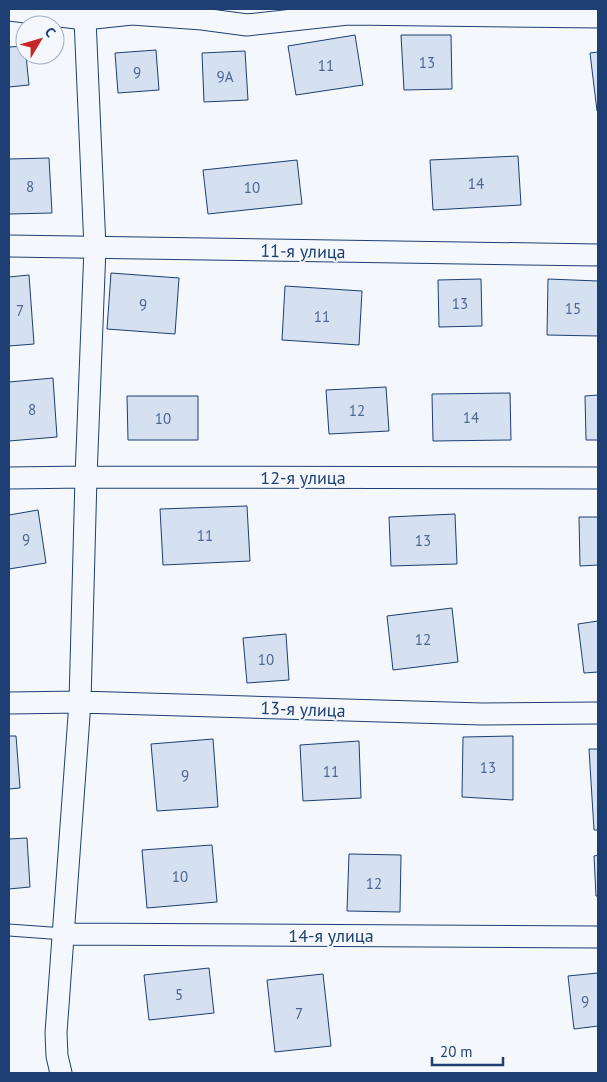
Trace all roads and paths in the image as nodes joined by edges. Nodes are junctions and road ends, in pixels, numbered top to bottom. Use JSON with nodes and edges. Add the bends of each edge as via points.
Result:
{"nodes":[{"id":1,"x":9,"y":10,"type":"edge"},
{"id":2,"x":85,"y":14,"type":"edge"},
{"id":3,"x":598,"y":17,"type":"edge"},
{"id":4,"x":9,"y":246,"type":"edge"},
{"id":5,"x":95,"y":248,"type":"junction"},
{"id":6,"x":598,"y":255,"type":"edge"},
{"id":7,"x":86,"y":477,"type":"junction"},
{"id":8,"x":9,"y":478,"type":"edge"},
{"id":9,"x":598,"y":478,"type":"edge"},
{"id":10,"x":80,"y":702,"type":"junction"},
{"id":11,"x":9,"y":703,"type":"edge"},
{"id":12,"x":598,"y":712,"type":"edge"},
{"id":13,"x":9,"y":930,"type":"edge"},
{"id":14,"x":64,"y":934,"type":"junction"},
{"id":15,"x":598,"y":937,"type":"edge"},
{"id":16,"x":61,"y":1073,"type":"edge"}],
"edges":[{"from":1,"to":2,"type":"street"},
{"from":2,"to":3,"type":"street","via":[[132,14],[248,25],[348,14]]},
{"from":2,"to":5,"type":"street"},
{"from":4,"to":5,"type":"street","name":"11-я улица"},
{"from":5,"to":6,"type":"street","name":"11-я улица"},
{"from":5,"to":7,"type":"street"},
{"from":7,"to":8,"type":"street","name":"12-я улица"},
{"from":7,"to":9,"type":"street","name":"12-я улица"},
{"from":7,"to":10,"type":"street"},
{"from":10,"to":11,"type":"street","name":"13-я улица"},
{"from":10,"to":12,"type":"street","name":"13-я улица","via":[[482,714]]},
{"from":10,"to":14,"type":"street"},
{"from":13,"to":14,"type":"lane"},
{"from":14,"to":15,"type":"street","name":"14-я улица"},
{"from":14,"to":16,"type":"street","via":[[56,1033]]}]}
